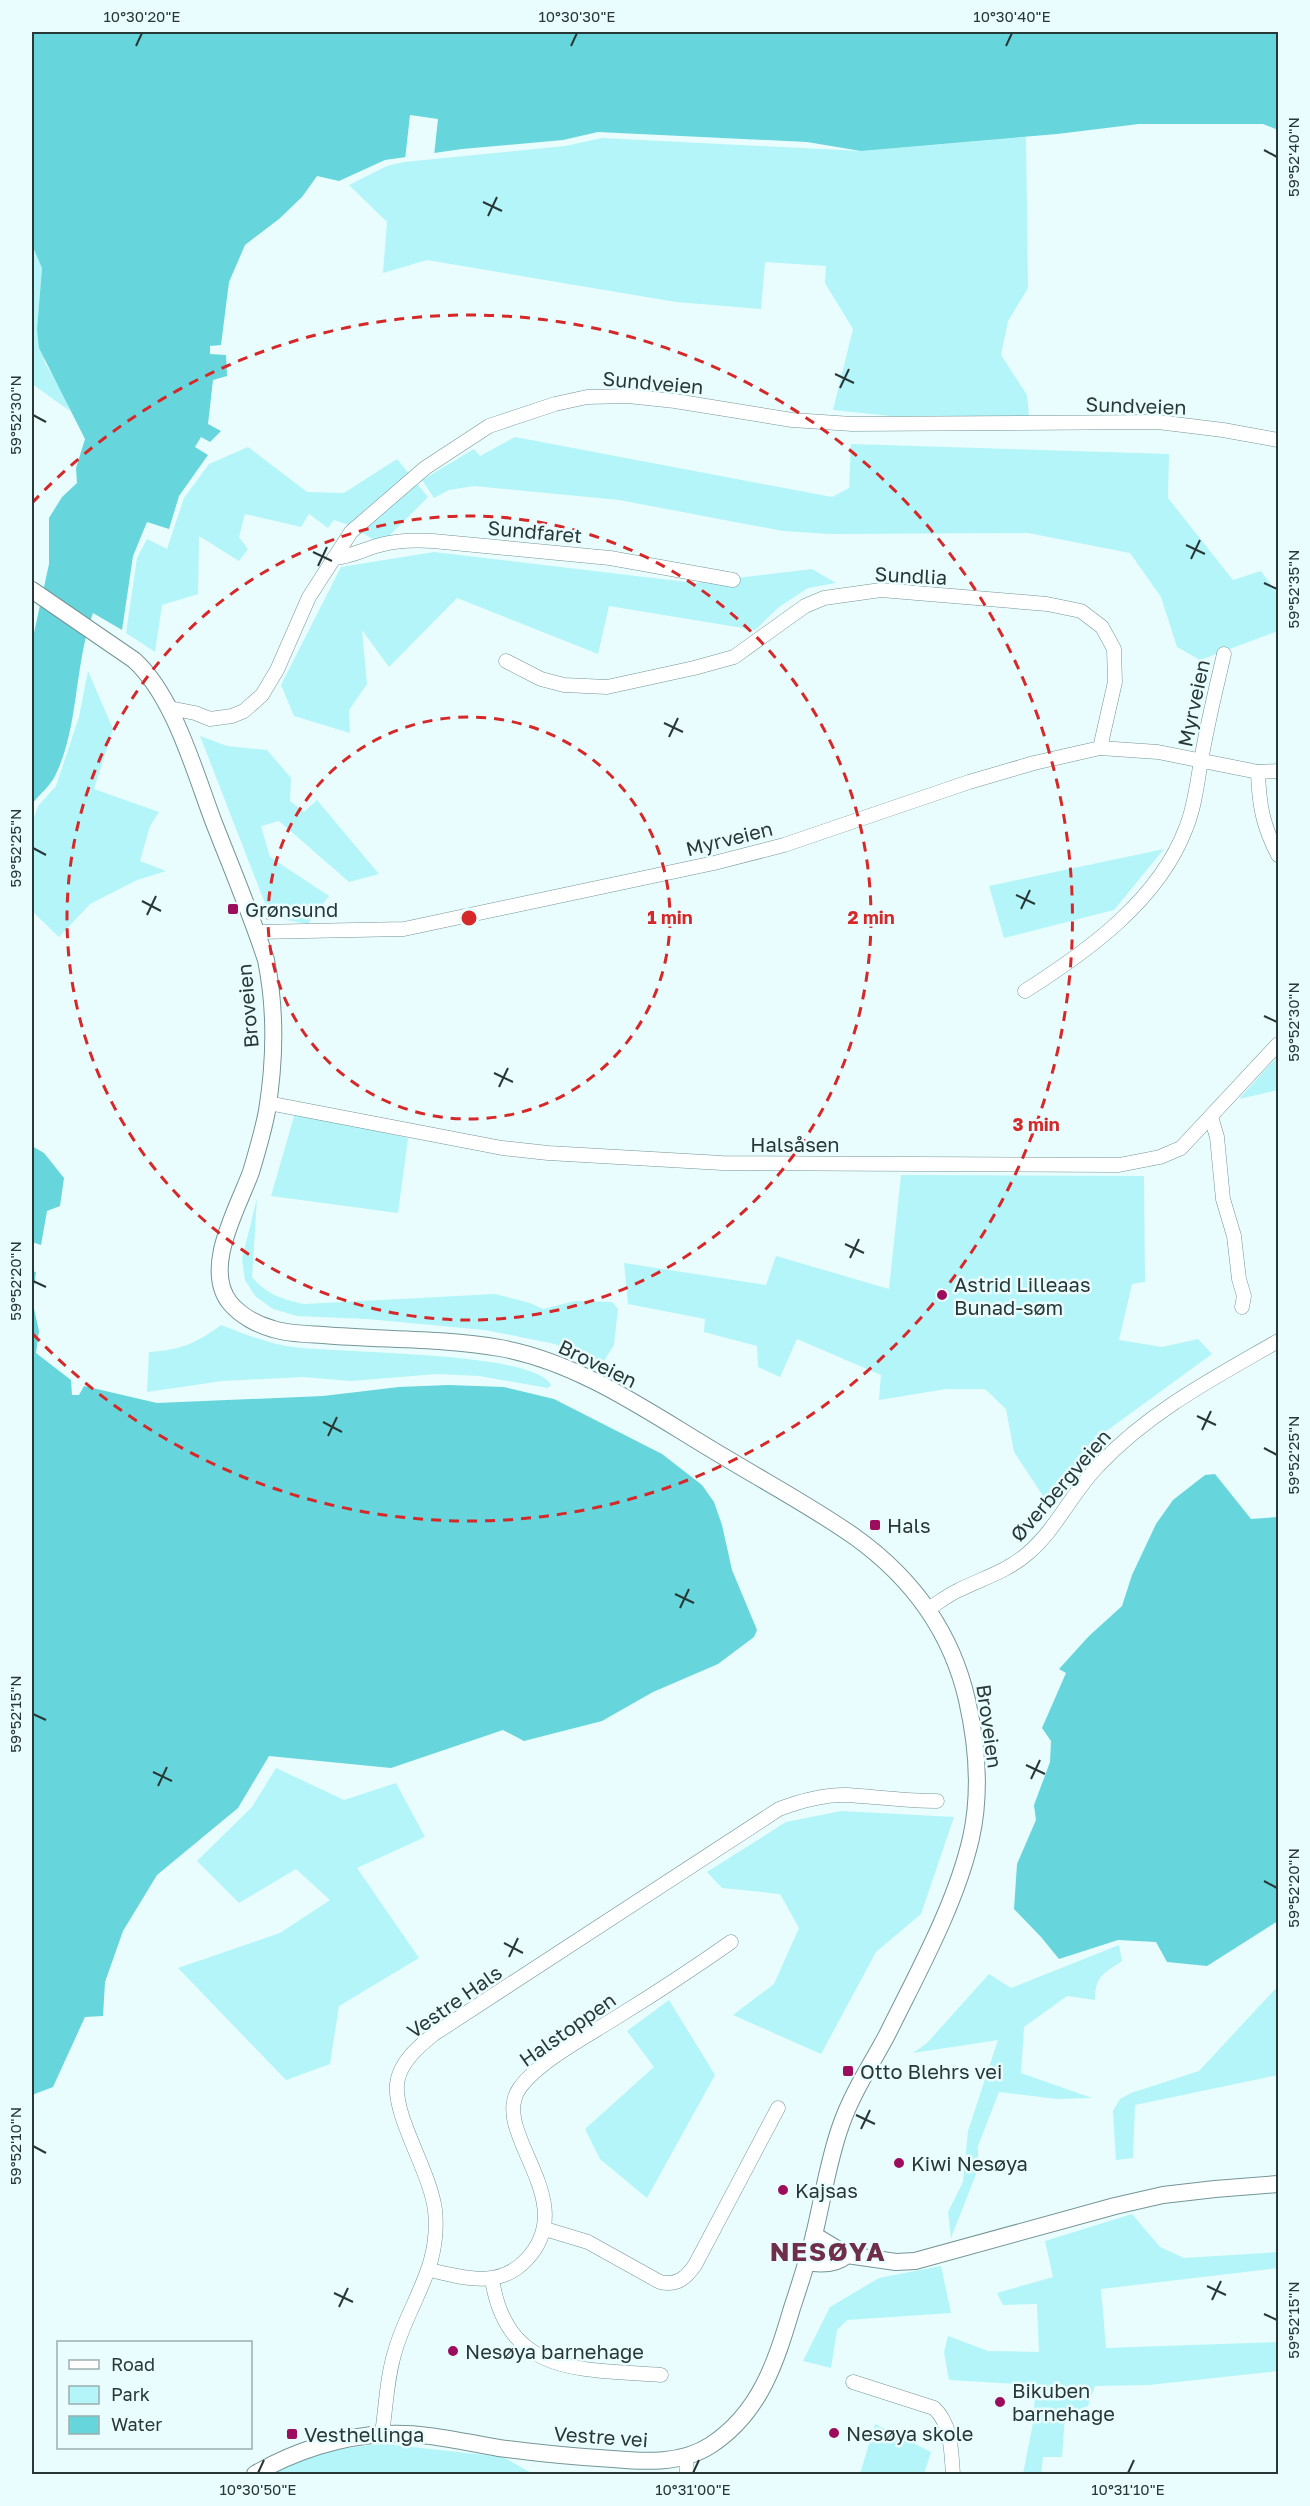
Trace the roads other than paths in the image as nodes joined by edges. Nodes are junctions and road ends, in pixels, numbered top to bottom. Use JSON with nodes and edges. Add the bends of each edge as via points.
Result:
{"nodes":[{"id":1,"x":1278,"y":440,"type":"edge"},
{"id":2,"x":334,"y":558,"type":"junction"},
{"id":3,"x":733,"y":580,"type":"dead end"},
{"id":4,"x":32,"y":590,"type":"edge"},
{"id":5,"x":1224,"y":654,"type":"dead end"},
{"id":6,"x":506,"y":661,"type":"dead end"},
{"id":7,"x":169,"y":708,"type":"junction"},
{"id":8,"x":1100,"y":748,"type":"junction"},
{"id":9,"x":1201,"y":760,"type":"junction"},
{"id":10,"x":1278,"y":771,"type":"edge"},
{"id":11,"x":1258,"y":772,"type":"junction"},
{"id":12,"x":1278,"y":855,"type":"edge"},
{"id":13,"x":257,"y":932,"type":"junction"},
{"id":14,"x":1025,"y":991,"type":"dead end"},
{"id":15,"x":1278,"y":1044,"type":"edge"},
{"id":16,"x":268,"y":1103,"type":"junction"},
{"id":17,"x":1211,"y":1117,"type":"junction"},
{"id":18,"x":1242,"y":1307,"type":"dead end"},
{"id":19,"x":1278,"y":1341,"type":"edge"},
{"id":20,"x":928,"y":1609,"type":"junction"},
{"id":21,"x":936,"y":1801,"type":"dead end"},
{"id":22,"x":731,"y":1942,"type":"dead end"},
{"id":23,"x":778,"y":2108,"type":"dead end"},
{"id":24,"x":1278,"y":2184,"type":"edge"},
{"id":25,"x":545,"y":2229,"type":"junction"},
{"id":26,"x":814,"y":2235,"type":"junction"},
{"id":27,"x":847,"y":2255,"type":"junction"},
{"id":28,"x":806,"y":2262,"type":"junction"},
{"id":29,"x":430,"y":2270,"type":"junction"},
{"id":30,"x":492,"y":2279,"type":"junction"},
{"id":31,"x":661,"y":2375,"type":"dead end"},
{"id":32,"x":854,"y":2382,"type":"dead end"},
{"id":33,"x":382,"y":2434,"type":"junction"},
{"id":34,"x":686,"y":2457,"type":"junction"},
{"id":35,"x":255,"y":2475,"type":"edge"},
{"id":36,"x":687,"y":2475,"type":"edge"},
{"id":37,"x":953,"y":2475,"type":"edge"}],
"edges":[{"from":1,"to":2,"type":"street","name":"Sundveien","via":[[1158,422],[842,424],[675,401],[587,396],[489,426],[425,468],[371,513],[351,532]]},
{"from":2,"to":3,"type":"street","name":"Sundfaret","via":[[405,540],[433,541],[610,558]]},
{"from":2,"to":7,"type":"street","name":"Sundveien","via":[[309,597],[262,695],[232,717],[210,719]]},
{"from":4,"to":7,"type":"street","name":"Broveien","via":[[117,647],[148,674]]},
{"from":5,"to":9,"type":"street","name":"Myrveien"},
{"from":6,"to":8,"type":"street","name":"Sundlia","via":[[564,686],[607,687],[734,657],[805,606],[824,598],[881,590],[1047,604],[1081,611],[1102,627],[1114,649],[1115,682]]},
{"from":7,"to":13,"type":"street","name":"Broveien"},
{"from":8,"to":9,"type":"street","name":"Myrveien"},
{"from":8,"to":13,"type":"street","name":"Myrveien","via":[[969,782],[784,845],[706,865],[404,929]]},
{"from":9,"to":11,"type":"street","name":"Myrveien"},
{"from":9,"to":14,"type":"street","name":"Myrveien","via":[[1187,827],[1160,876],[1127,913],[1089,946]]},
{"from":10,"to":11,"type":"street","name":"Myrveien"},
{"from":11,"to":12,"type":"street","via":[[1260,808]]},
{"from":13,"to":16,"type":"street","name":"Broveien","via":[[270,981],[273,1039]]},
{"from":15,"to":17,"type":"street","name":"Halsåsen"},
{"from":16,"to":17,"type":"street","name":"Halsåsen","via":[[502,1148],[722,1163],[1119,1165],[1160,1157],[1181,1148]]},
{"from":16,"to":20,"type":"street","name":"Broveien","via":[[255,1158],[221,1255],[223,1289],[245,1316],[286,1332],[502,1348],[581,1374],[837,1525],[893,1567]]},
{"from":17,"to":18,"type":"street","via":[[1217,1137],[1223,1199],[1244,1296]]},
{"from":19,"to":20,"type":"street","name":"Øverbergveien","via":[[1189,1393],[1127,1436],[1027,1554],[997,1575],[959,1590]]},
{"from":20,"to":26,"type":"street","name":"Broveien","via":[[954,1658],[970,1713],[977,1780],[973,1827],[960,1875],[940,1924],[844,2116]]},
{"from":21,"to":29,"type":"street","name":"Vestre Hals","via":[[846,1795],[815,1798],[779,1809],[421,2043],[401,2070],[397,2084],[398,2102],[430,2184],[436,2232]]},
{"from":22,"to":25,"type":"street","name":"Halstoppen","via":[[566,2049],[529,2077],[518,2091],[513,2107],[515,2123],[539,2182]]},
{"from":23,"to":25,"type":"street","via":[[695,2265],[682,2281],[660,2282],[588,2242]]},
{"from":24,"to":27,"type":"street","via":[[1163,2196],[1115,2206],[915,2261]]},
{"from":25,"to":30,"type":"street","via":[[522,2265],[504,2277]]},
{"from":26,"to":27,"type":"street"},
{"from":26,"to":28,"type":"street","name":"Vestre vei"},
{"from":27,"to":28,"type":"street","via":[[828,2263]]},
{"from":28,"to":34,"type":"street","name":"Vestre vei","via":[[775,2364],[752,2407],[723,2437]]},
{"from":29,"to":30,"type":"street"},
{"from":29,"to":33,"type":"street","name":"Vestre Hals","via":[[396,2349]]},
{"from":30,"to":31,"type":"street","via":[[504,2320],[526,2349],[544,2360]]},
{"from":32,"to":37,"type":"street","via":[[934,2408],[948,2428]]},
{"from":33,"to":34,"type":"street","name":"Vestre vei","via":[[604,2459]]},
{"from":33,"to":35,"type":"street","name":"Vestre vei","via":[[320,2446]]},
{"from":34,"to":36,"type":"street"}]}
